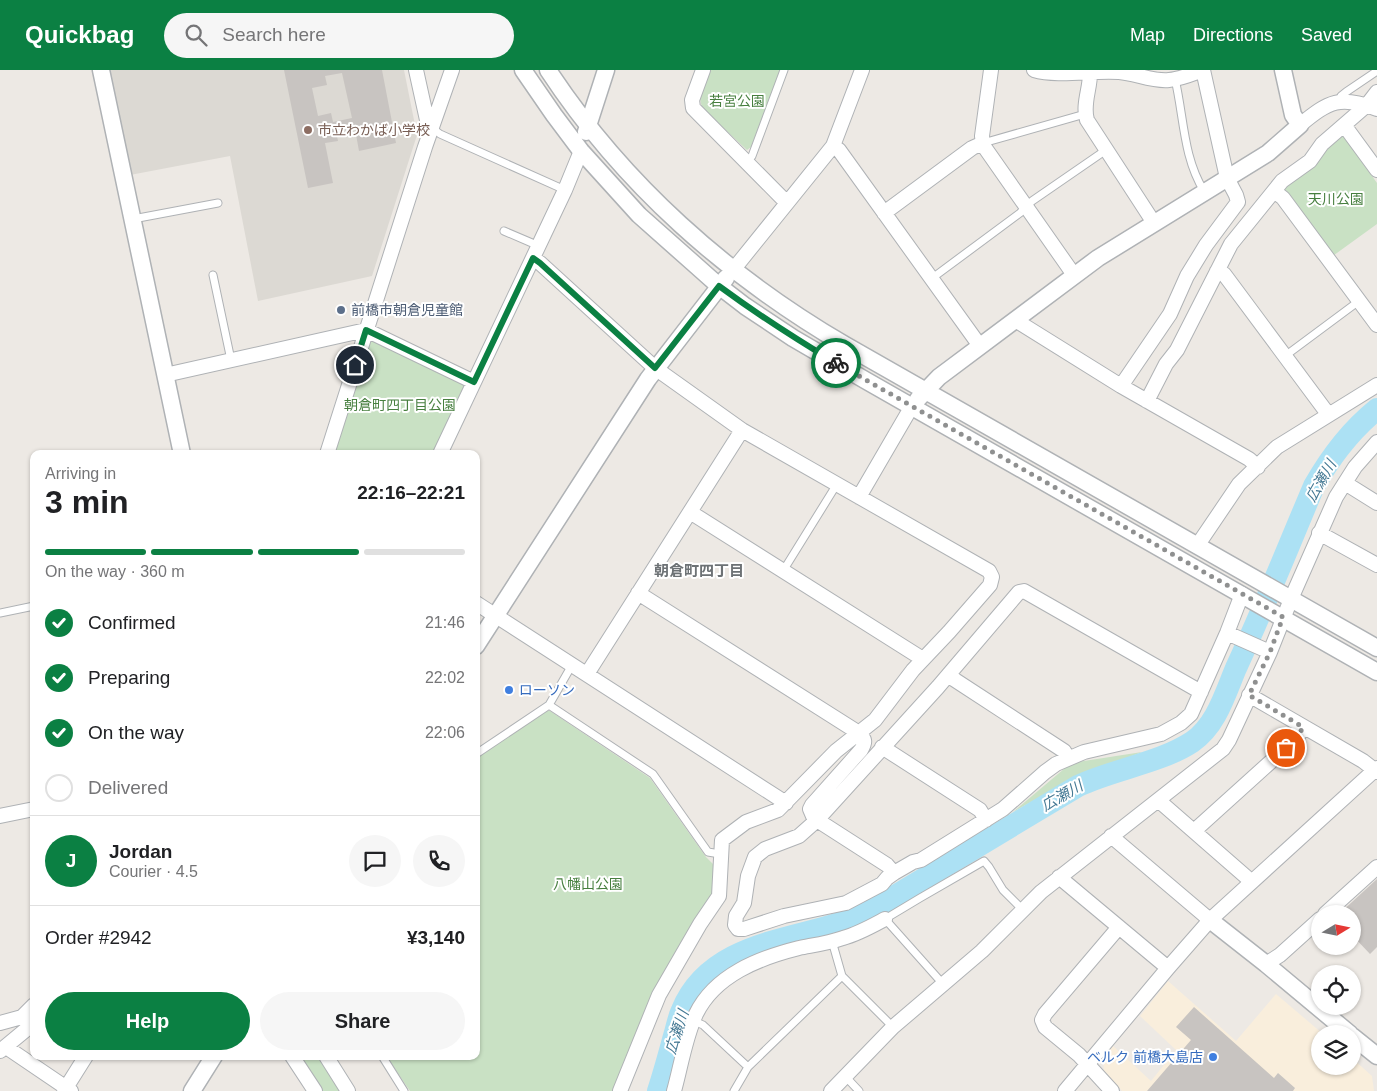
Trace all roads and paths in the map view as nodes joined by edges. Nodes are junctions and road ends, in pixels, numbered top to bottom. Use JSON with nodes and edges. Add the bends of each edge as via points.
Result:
{"nodes":[{"id":1,"x":101,"y":70,"type":"edge"},
{"id":2,"x":416,"y":70,"type":"edge"},
{"id":3,"x":452,"y":70,"type":"edge"},
{"id":4,"x":523,"y":70,"type":"edge"},
{"id":5,"x":548,"y":70,"type":"edge"},
{"id":6,"x":606,"y":70,"type":"edge"},
{"id":7,"x":703,"y":70,"type":"edge"},
{"id":8,"x":784,"y":70,"type":"edge"},
{"id":9,"x":862,"y":70,"type":"edge"},
{"id":10,"x":991,"y":70,"type":"edge"},
{"id":11,"x":1034,"y":70,"type":"edge"},
{"id":12,"x":1090,"y":70,"type":"edge"},
{"id":13,"x":1203,"y":70,"type":"edge"},
{"id":14,"x":1283,"y":70,"type":"edge"},
{"id":15,"x":1377,"y":71,"type":"edge"},
{"id":16,"x":1175,"y":79,"type":"junction"},
{"id":17,"x":1377,"y":92,"type":"edge"},
{"id":18,"x":1341,"y":101,"type":"junction"},
{"id":19,"x":1372,"y":107,"type":"edge"},
{"id":20,"x":1085,"y":114,"type":"junction"},
{"id":21,"x":588,"y":125,"type":"junction"},
{"id":22,"x":1300,"y":125,"type":"junction"},
{"id":23,"x":1344,"y":125,"type":"junction"},
{"id":24,"x":432,"y":128,"type":"junction"},
{"id":25,"x":983,"y":143,"type":"junction"},
{"id":26,"x":833,"y":146,"type":"junction"},
{"id":27,"x":1106,"y":150,"type":"junction"},
{"id":28,"x":581,"y":151,"type":"junction"},
{"id":29,"x":747,"y":162,"type":"junction"},
{"id":30,"x":1377,"y":170,"type":"edge"},
{"id":31,"x":1227,"y":178,"type":"junction"},
{"id":32,"x":565,"y":190,"type":"junction"},
{"id":33,"x":1274,"y":190,"type":"junction"},
{"id":34,"x":1204,"y":192,"type":"junction"},
{"id":35,"x":218,"y":203,"type":"dead end"},
{"id":36,"x":787,"y":203,"type":"junction"},
{"id":37,"x":1026,"y":207,"type":"junction"},
{"id":38,"x":884,"y":213,"type":"junction"},
{"id":39,"x":132,"y":219,"type":"junction"},
{"id":40,"x":1154,"y":223,"type":"junction"},
{"id":41,"x":504,"y":231,"type":"dead end"},
{"id":42,"x":536,"y":252,"type":"junction"},
{"id":43,"x":733,"y":270,"type":"junction"},
{"id":44,"x":1217,"y":272,"type":"junction"},
{"id":45,"x":213,"y":275,"type":"dead end"},
{"id":46,"x":1074,"y":276,"type":"junction"},
{"id":47,"x":931,"y":279,"type":"junction"},
{"id":48,"x":719,"y":286,"type":"junction"},
{"id":49,"x":1359,"y":301,"type":"junction"},
{"id":50,"x":1015,"y":320,"type":"junction"},
{"id":51,"x":1377,"y":325,"type":"edge"},
{"id":52,"x":366,"y":330,"type":"junction"},
{"id":53,"x":980,"y":346,"type":"junction"},
{"id":54,"x":1285,"y":356,"type":"junction"},
{"id":55,"x":231,"y":360,"type":"junction"},
{"id":56,"x":655,"y":368,"type":"junction"},
{"id":57,"x":165,"y":375,"type":"junction"},
{"id":58,"x":474,"y":382,"type":"junction"},
{"id":59,"x":1377,"y":385,"type":"edge"},
{"id":60,"x":1121,"y":386,"type":"junction"},
{"id":61,"x":925,"y":390,"type":"junction"},
{"id":62,"x":1147,"y":401,"type":"junction"},
{"id":63,"x":912,"y":406,"type":"junction"},
{"id":64,"x":1328,"y":414,"type":"junction"},
{"id":65,"x":742,"y":430,"type":"junction"},
{"id":66,"x":1377,"y":442,"type":"edge"},
{"id":67,"x":181,"y":450,"type":"edge"},
{"id":68,"x":329,"y":450,"type":"edge"},
{"id":69,"x":442,"y":450,"type":"edge"},
{"id":70,"x":1258,"y":467,"type":"junction"},
{"id":71,"x":1344,"y":483,"type":"junction"},
{"id":72,"x":837,"y":484,"type":"junction"},
{"id":73,"x":858,"y":497,"type":"junction"},
{"id":74,"x":1377,"y":503,"type":"edge"},
{"id":75,"x":690,"y":512,"type":"junction"},
{"id":76,"x":1319,"y":533,"type":"junction"},
{"id":77,"x":1197,"y":546,"type":"junction"},
{"id":78,"x":1377,"y":565,"type":"edge"},
{"id":79,"x":784,"y":571,"type":"junction"},
{"id":80,"x":638,"y":593,"type":"junction"},
{"id":81,"x":1247,"y":597,"type":"junction"},
{"id":82,"x":1287,"y":597,"type":"junction"},
{"id":83,"x":30,"y":607,"type":"edge"},
{"id":84,"x":480,"y":607,"type":"edge"},
{"id":85,"x":0,"y":613,"type":"edge"},
{"id":86,"x":1279,"y":615,"type":"junction"},
{"id":87,"x":495,"y":616,"type":"junction"},
{"id":88,"x":1231,"y":635,"type":"junction"},
{"id":89,"x":480,"y":640,"type":"edge"},
{"id":90,"x":1377,"y":648,"type":"edge"},
{"id":91,"x":1264,"y":650,"type":"junction"},
{"id":92,"x":922,"y":660,"type":"junction"},
{"id":93,"x":573,"y":664,"type":"junction"},
{"id":94,"x":1377,"y":672,"type":"edge"},
{"id":95,"x":587,"y":674,"type":"junction"},
{"id":96,"x":949,"y":674,"type":"junction"},
{"id":97,"x":1201,"y":692,"type":"junction"},
{"id":98,"x":1249,"y":695,"type":"junction"},
{"id":99,"x":549,"y":705,"type":"junction"},
{"id":100,"x":1303,"y":727,"type":"junction"},
{"id":101,"x":858,"y":733,"type":"junction"},
{"id":102,"x":882,"y":747,"type":"junction"},
{"id":103,"x":480,"y":751,"type":"edge"},
{"id":104,"x":1068,"y":758,"type":"junction"},
{"id":105,"x":1376,"y":770,"type":"edge"},
{"id":106,"x":1158,"y":800,"type":"junction"},
{"id":107,"x":786,"y":803,"type":"junction"},
{"id":108,"x":30,"y":810,"type":"edge"},
{"id":109,"x":0,"y":816,"type":"edge"},
{"id":110,"x":818,"y":820,"type":"junction"},
{"id":111,"x":986,"y":820,"type":"junction"},
{"id":112,"x":1194,"y":831,"type":"junction"},
{"id":113,"x":1111,"y":836,"type":"junction"},
{"id":114,"x":720,"y":854,"type":"junction"},
{"id":115,"x":1377,"y":867,"type":"edge"},
{"id":116,"x":894,"y":873,"type":"junction"},
{"id":117,"x":1059,"y":877,"type":"junction"},
{"id":118,"x":1252,"y":882,"type":"junction"},
{"id":119,"x":1335,"y":905,"type":"edge"},
{"id":120,"x":1023,"y":910,"type":"junction"},
{"id":121,"x":885,"y":920,"type":"junction"},
{"id":122,"x":1210,"y":920,"type":"junction"},
{"id":123,"x":1118,"y":927,"type":"junction"},
{"id":124,"x":1311,"y":927,"type":"edge"},
{"id":125,"x":832,"y":941,"type":"junction"},
{"id":126,"x":1266,"y":964,"type":"junction"},
{"id":127,"x":1168,"y":968,"type":"junction"},
{"id":128,"x":842,"y":976,"type":"junction"},
{"id":129,"x":943,"y":984,"type":"junction"},
{"id":130,"x":694,"y":1021,"type":"junction"},
{"id":131,"x":29,"y":1022,"type":"edge"},
{"id":132,"x":0,"y":1023,"type":"edge"},
{"id":133,"x":1339,"y":1025,"type":"edge"},
{"id":134,"x":892,"y":1027,"type":"junction"},
{"id":135,"x":1361,"y":1043,"type":"edge"},
{"id":136,"x":3,"y":1049,"type":"edge"},
{"id":137,"x":1377,"y":1056,"type":"edge"},
{"id":138,"x":84,"y":1060,"type":"edge"},
{"id":139,"x":211,"y":1060,"type":"edge"},
{"id":140,"x":295,"y":1060,"type":"edge"},
{"id":141,"x":329,"y":1060,"type":"edge"},
{"id":142,"x":385,"y":1060,"type":"edge"},
{"id":143,"x":1088,"y":1064,"type":"junction"},
{"id":144,"x":748,"y":1067,"type":"junction"},
{"id":145,"x":845,"y":1076,"type":"junction"},
{"id":146,"x":67,"y":1090,"type":"edge"},
{"id":147,"x":192,"y":1091,"type":"edge"},
{"id":148,"x":315,"y":1091,"type":"edge"},
{"id":149,"x":348,"y":1091,"type":"edge"},
{"id":150,"x":404,"y":1091,"type":"edge"},
{"id":151,"x":620,"y":1091,"type":"edge"},
{"id":152,"x":674,"y":1091,"type":"edge"},
{"id":153,"x":734,"y":1091,"type":"edge"},
{"id":154,"x":830,"y":1091,"type":"edge"},
{"id":155,"x":859,"y":1091,"type":"edge"},
{"id":156,"x":1065,"y":1091,"type":"edge"},
{"id":157,"x":1112,"y":1091,"type":"edge"}],
"edges":[{"from":1,"to":39,"type":"street"},
{"from":2,"to":24,"type":"street","via":[[427,120]]},
{"from":3,"to":24,"type":"street"},
{"from":4,"to":28,"type":"street"},
{"from":5,"to":21,"type":"street"},
{"from":6,"to":21,"type":"street"},
{"from":7,"to":29,"type":"street","via":[[692,100],[693,108]]},
{"from":8,"to":29,"type":"lane"},
{"from":9,"to":26,"type":"street"},
{"from":10,"to":25,"type":"street"},
{"from":11,"to":12,"type":"street","via":[[1052,73]]},
{"from":12,"to":16,"type":"street"},
{"from":12,"to":20,"type":"street"},
{"from":13,"to":16,"type":"street"},
{"from":13,"to":31,"type":"street"},
{"from":14,"to":22,"type":"street","via":[[1293,115]]},
{"from":15,"to":18,"type":"lane","via":[[1346,92]]},
{"from":16,"to":34,"type":"lane","via":[[1191,162]]},
{"from":17,"to":19,"type":"street"},
{"from":18,"to":19,"type":"street"},
{"from":18,"to":22,"type":"street","via":[[1323,107]]},
{"from":19,"to":23,"type":"street"},
{"from":20,"to":25,"type":"lane"},
{"from":20,"to":27,"type":"street"},
{"from":21,"to":28,"type":"street"},
{"from":21,"to":43,"type":"street","via":[[638,183]]},
{"from":22,"to":31,"type":"street","via":[[1268,153]]},
{"from":23,"to":30,"type":"street"},
{"from":23,"to":33,"type":"street","via":[[1322,144],[1310,161]]},
{"from":24,"to":32,"type":"lane"},
{"from":24,"to":52,"type":"street"},
{"from":25,"to":37,"type":"street"},
{"from":25,"to":38,"type":"street"},
{"from":26,"to":36,"type":"street"},
{"from":26,"to":38,"type":"street"},
{"from":27,"to":37,"type":"lane"},
{"from":27,"to":40,"type":"street"},
{"from":28,"to":32,"type":"street"},
{"from":28,"to":48,"type":"street","via":[[639,214]]},
{"from":29,"to":36,"type":"street"},
{"from":31,"to":34,"type":"street"},
{"from":31,"to":60,"type":"street","via":[[1238,199],[1236,206],[1206,245],[1170,314]]},
{"from":32,"to":42,"type":"street"},
{"from":33,"to":44,"type":"street","via":[[1231,244]]},
{"from":33,"to":49,"type":"street"},
{"from":34,"to":40,"type":"street"},
{"from":35,"to":39,"type":"lane"},
{"from":36,"to":43,"type":"street"},
{"from":37,"to":46,"type":"street"},
{"from":37,"to":47,"type":"lane"},
{"from":38,"to":47,"type":"street"},
{"from":39,"to":57,"type":"street"},
{"from":40,"to":46,"type":"street"},
{"from":41,"to":42,"type":"lane"},
{"from":42,"to":56,"type":"street","via":[[540,263]]},
{"from":42,"to":58,"type":"street"},
{"from":43,"to":48,"type":"street"},
{"from":43,"to":61,"type":"street","via":[[805,321]]},
{"from":44,"to":54,"type":"street","via":[[1224,274]]},
{"from":44,"to":62,"type":"street"},
{"from":45,"to":55,"type":"lane"},
{"from":46,"to":50,"type":"street"},
{"from":47,"to":53,"type":"street"},
{"from":48,"to":56,"type":"street"},
{"from":48,"to":63,"type":"street","via":[[794,338]]},
{"from":49,"to":51,"type":"street"},
{"from":49,"to":54,"type":"lane"},
{"from":50,"to":53,"type":"street"},
{"from":50,"to":60,"type":"street"},
{"from":52,"to":55,"type":"street"},
{"from":52,"to":58,"type":"street"},
{"from":52,"to":68,"type":"street"},
{"from":53,"to":61,"type":"street"},
{"from":54,"to":64,"type":"street"},
{"from":55,"to":57,"type":"street"},
{"from":56,"to":65,"type":"street"},
{"from":56,"to":87,"type":"street"},
{"from":57,"to":67,"type":"street"},
{"from":58,"to":69,"type":"street"},
{"from":59,"to":64,"type":"street"},
{"from":60,"to":62,"type":"street"},
{"from":61,"to":63,"type":"street"},
{"from":61,"to":77,"type":"street"},
{"from":62,"to":70,"type":"street"},
{"from":63,"to":73,"type":"street"},
{"from":63,"to":81,"type":"street"},
{"from":64,"to":70,"type":"street","via":[[1277,447]]},
{"from":65,"to":72,"type":"street"},
{"from":65,"to":75,"type":"street"},
{"from":66,"to":71,"type":"street"},
{"from":70,"to":77,"type":"street","via":[[1239,484]]},
{"from":71,"to":74,"type":"street"},
{"from":71,"to":76,"type":"street"},
{"from":72,"to":73,"type":"street"},
{"from":72,"to":79,"type":"lane"},
{"from":73,"to":92,"type":"street","via":[[991,574],[990,585]]},
{"from":75,"to":79,"type":"street"},
{"from":75,"to":80,"type":"street"},
{"from":76,"to":78,"type":"street"},
{"from":76,"to":82,"type":"street"},
{"from":77,"to":82,"type":"street"},
{"from":79,"to":92,"type":"street"},
{"from":80,"to":95,"type":"street"},
{"from":80,"to":101,"type":"street"},
{"from":81,"to":86,"type":"street"},
{"from":81,"to":88,"type":"street"},
{"from":82,"to":86,"type":"street"},
{"from":82,"to":90,"type":"street"},
{"from":83,"to":85,"type":"lane"},
{"from":84,"to":87,"type":"street"},
{"from":86,"to":91,"type":"street"},
{"from":86,"to":94,"type":"street"},
{"from":87,"to":89,"type":"street"},
{"from":87,"to":93,"type":"street"},
{"from":88,"to":91,"type":"street"},
{"from":88,"to":97,"type":"street"},
{"from":91,"to":98,"type":"street"},
{"from":92,"to":101,"type":"street","via":[[879,716]]},
{"from":93,"to":95,"type":"street"},
{"from":93,"to":99,"type":"lane"},
{"from":95,"to":107,"type":"street"},
{"from":96,"to":97,"type":"street","via":[[1015,595],[1024,591]]},
{"from":96,"to":102,"type":"street"},
{"from":96,"to":104,"type":"street","via":[[1064,751]]},
{"from":97,"to":104,"type":"street","via":[[1191,714],[1162,734]]},
{"from":98,"to":100,"type":"street"},
{"from":98,"to":106,"type":"street","via":[[1223,749]]},
{"from":99,"to":103,"type":"lane"},
{"from":99,"to":114,"type":"lane","via":[[653,774],[708,852]]},
{"from":100,"to":105,"type":"street"},
{"from":100,"to":112,"type":"street","via":[[1297,738]]},
{"from":101,"to":107,"type":"street"},
{"from":101,"to":110,"type":"street","via":[[864,745],[812,805],[811,812]]},
{"from":102,"to":110,"type":"street"},
{"from":102,"to":111,"type":"street","via":[[980,810]]},
{"from":104,"to":111,"type":"street","via":[[1045,772]]},
{"from":105,"to":118,"type":"street"},
{"from":106,"to":112,"type":"street"},
{"from":106,"to":113,"type":"street"},
{"from":107,"to":114,"type":"street","via":[[778,810],[746,822],[724,838]]},
{"from":108,"to":109,"type":"street"},
{"from":110,"to":116,"type":"street","via":[[887,865]]},
{"from":110,"to":116,"type":"street","via":[[799,836],[765,849],[755,857],[744,903],[734,920],[738,929],[846,903],[882,884]]},
{"from":111,"to":116,"type":"street"},
{"from":112,"to":118,"type":"street"},
{"from":113,"to":117,"type":"street"},
{"from":113,"to":122,"type":"street"},
{"from":114,"to":151,"type":"street","via":[[720,896],[658,995]]},
{"from":115,"to":119,"type":"street"},
{"from":117,"to":120,"type":"street"},
{"from":117,"to":123,"type":"street"},
{"from":118,"to":122,"type":"street"},
{"from":120,"to":121,"type":"lane","via":[[1003,890],[984,861]]},
{"from":120,"to":129,"type":"street"},
{"from":121,"to":125,"type":"street"},
{"from":121,"to":129,"type":"lane"},
{"from":122,"to":126,"type":"street"},
{"from":122,"to":127,"type":"street"},
{"from":123,"to":127,"type":"street"},
{"from":123,"to":143,"type":"street","via":[[1042,1020],[1045,1028]]},
{"from":124,"to":126,"type":"street"},
{"from":125,"to":128,"type":"lane"},
{"from":125,"to":130,"type":"street","via":[[785,952],[747,966],[718,986],[703,1003]]},
{"from":126,"to":133,"type":"street"},
{"from":127,"to":143,"type":"street"},
{"from":128,"to":134,"type":"lane"},
{"from":128,"to":144,"type":"lane"},
{"from":129,"to":134,"type":"street"},
{"from":130,"to":144,"type":"lane","via":[[704,1025]]},
{"from":130,"to":152,"type":"street"},
{"from":131,"to":132,"type":"street"},
{"from":131,"to":136,"type":"street"},
{"from":134,"to":145,"type":"street"},
{"from":135,"to":137,"type":"street"},
{"from":136,"to":146,"type":"street"},
{"from":138,"to":146,"type":"street"},
{"from":139,"to":147,"type":"street"},
{"from":140,"to":148,"type":"street"},
{"from":141,"to":149,"type":"street"},
{"from":142,"to":150,"type":"lane"},
{"from":143,"to":156,"type":"street"},
{"from":143,"to":157,"type":"street"},
{"from":144,"to":153,"type":"lane"},
{"from":145,"to":154,"type":"street"},
{"from":145,"to":155,"type":"lane"}]}
